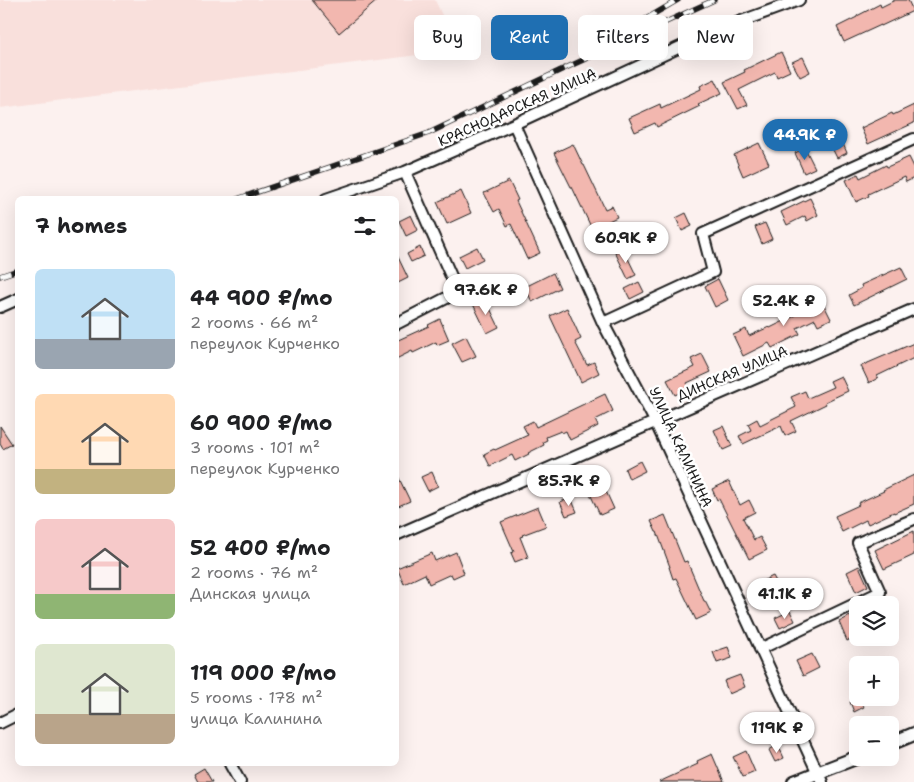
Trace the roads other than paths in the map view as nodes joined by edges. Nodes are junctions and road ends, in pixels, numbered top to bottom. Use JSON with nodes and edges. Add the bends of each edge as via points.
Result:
{"nodes":[{"id":1,"x":799,"y":0,"type":"edge"},
{"id":2,"x":514,"y":124,"type":"junction"},
{"id":3,"x":914,"y":139,"type":"edge"},
{"id":4,"x":405,"y":172,"type":"junction"},
{"id":5,"x":335,"y":196,"type":"edge"},
{"id":6,"x":15,"y":300,"type":"edge"},
{"id":7,"x":0,"y":306,"type":"edge"},
{"id":8,"x":914,"y":309,"type":"edge"},
{"id":9,"x":399,"y":322,"type":"edge"},
{"id":10,"x":604,"y":323,"type":"junction"},
{"id":11,"x":655,"y":421,"type":"junction"},
{"id":12,"x":914,"y":519,"type":"edge"},
{"id":13,"x":399,"y":534,"type":"edge"},
{"id":14,"x":760,"y":649,"type":"junction"},
{"id":15,"x":15,"y":716,"type":"edge"},
{"id":16,"x":0,"y":723,"type":"edge"},
{"id":17,"x":914,"y":734,"type":"edge"},
{"id":18,"x":899,"y":740,"type":"edge"},
{"id":19,"x":849,"y":761,"type":"edge"},
{"id":20,"x":231,"y":766,"type":"edge"},
{"id":21,"x":820,"y":777,"type":"edge"},
{"id":22,"x":240,"y":782,"type":"edge"},
{"id":23,"x":794,"y":782,"type":"edge"}],
"edges":[{"from":1,"to":2,"type":"street","name":"КРАСНОДАРСКАЯ УЛИЦА","via":[[717,30]]},
{"from":2,"to":4,"type":"street","name":"КРАСНОДАРСКАЯ УЛИЦА"},
{"from":2,"to":10,"type":"street","name":"УЛИЦА КАЛИНИНА"},
{"from":3,"to":10,"type":"street","via":[[704,234],[713,272]]},
{"from":4,"to":5,"type":"street","name":"КРАСНОДАРСКАЯ УЛИЦА"},
{"from":4,"to":9,"type":"street","via":[[458,292]]},
{"from":6,"to":7,"type":"street"},
{"from":8,"to":11,"type":"street","name":"ДИНСКАЯ УЛИЦА"},
{"from":10,"to":11,"type":"street","name":"УЛИЦА КАЛИНИНА"},
{"from":11,"to":13,"type":"street","name":"ДИНСКАЯ УЛИЦА"},
{"from":11,"to":14,"type":"street","name":"УЛИЦА КАЛИНИНА"},
{"from":12,"to":14,"type":"street","via":[[858,543],[880,592]]},
{"from":14,"to":21,"type":"street","name":"УЛИЦА КАЛИНИНА"},
{"from":15,"to":16,"type":"street"},
{"from":17,"to":18,"type":"street"},
{"from":19,"to":21,"type":"street"},
{"from":20,"to":22,"type":"street"},
{"from":21,"to":23,"type":"street"}]}
